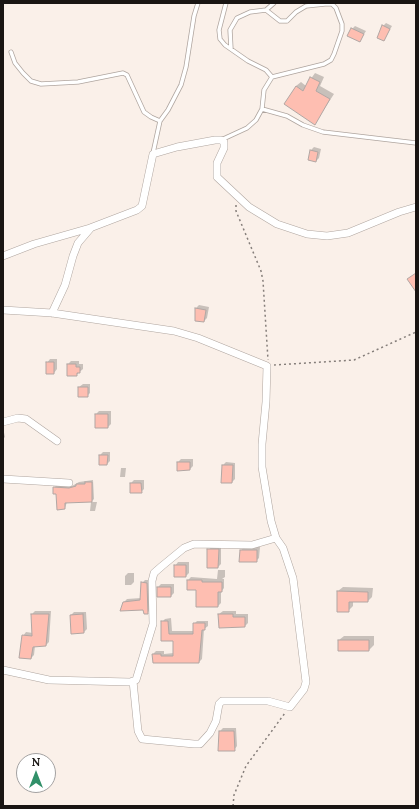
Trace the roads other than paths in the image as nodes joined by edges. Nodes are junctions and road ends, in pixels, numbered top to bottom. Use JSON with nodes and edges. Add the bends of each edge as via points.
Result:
{"nodes":[{"id":1,"x":198,"y":3,"type":"edge"},
{"id":2,"x":226,"y":3,"type":"edge"},
{"id":3,"x":274,"y":3,"type":"edge"},
{"id":4,"x":266,"y":10,"type":"junction"},
{"id":5,"x":231,"y":49,"type":"junction"},
{"id":6,"x":11,"y":52,"type":"dead end"},
{"id":7,"x":272,"y":77,"type":"junction"},
{"id":8,"x":262,"y":109,"type":"junction"},
{"id":9,"x":160,"y":121,"type":"junction"},
{"id":10,"x":221,"y":140,"type":"junction"},
{"id":11,"x":416,"y":143,"type":"edge"},
{"id":12,"x":153,"y":154,"type":"junction"},
{"id":13,"x":416,"y":207,"type":"edge"},
{"id":14,"x":90,"y":228,"type":"junction"},
{"id":15,"x":3,"y":256,"type":"edge"},
{"id":16,"x":3,"y":310,"type":"edge"},
{"id":17,"x":52,"y":313,"type":"junction"},
{"id":18,"x":3,"y":422,"type":"edge"},
{"id":19,"x":57,"y":441,"type":"dead end"},
{"id":20,"x":3,"y":479,"type":"edge"},
{"id":21,"x":69,"y":484,"type":"dead end"},
{"id":22,"x":276,"y":538,"type":"junction"},
{"id":23,"x":3,"y":670,"type":"edge"},
{"id":24,"x":133,"y":681,"type":"junction"}],
"edges":[{"from":1,"to":9,"type":"lane","via":[[186,67],[172,104]]},
{"from":2,"to":5,"type":"lane","via":[[219,30],[220,39]]},
{"from":3,"to":4,"type":"lane"},
{"from":4,"to":5,"type":"lane","via":[[250,12],[237,18],[230,30]]},
{"from":4,"to":7,"type":"lane","via":[[284,22],[306,6],[332,4],[342,24],[342,31],[331,60]]},
{"from":5,"to":7,"type":"lane","via":[[266,70]]},
{"from":6,"to":9,"type":"lane","via":[[23,73],[31,81],[42,84],[127,75],[144,112]]},
{"from":7,"to":8,"type":"lane","via":[[264,90]]},
{"from":8,"to":10,"type":"lane","via":[[256,120],[247,128]]},
{"from":8,"to":11,"type":"lane","via":[[287,116],[303,126],[323,132]]},
{"from":9,"to":12,"type":"lane"},
{"from":10,"to":12,"type":"street","via":[[177,147]]},
{"from":10,"to":13,"type":"street","via":[[224,142],[224,148],[217,163],[217,177],[249,207],[277,224],[307,234],[327,236],[348,233]]},
{"from":12,"to":14,"type":"street","via":[[142,206],[128,215]]},
{"from":14,"to":15,"type":"street"},
{"from":14,"to":17,"type":"street","via":[[72,256],[65,285]]},
{"from":16,"to":17,"type":"street"},
{"from":17,"to":22,"type":"street","via":[[174,331],[267,366],[262,467]]},
{"from":18,"to":19,"type":"street","via":[[26,418]]},
{"from":20,"to":21,"type":"street"},
{"from":22,"to":24,"type":"street","via":[[252,546],[194,544],[184,548],[154,573],[153,624],[139,674]]},
{"from":22,"to":24,"type":"street","via":[[283,548],[293,578],[306,682],[304,689],[290,707],[268,701],[222,701],[218,704],[216,721],[210,733],[200,744],[146,740],[140,736]]},
{"from":23,"to":24,"type":"street","via":[[49,680]]}]}
